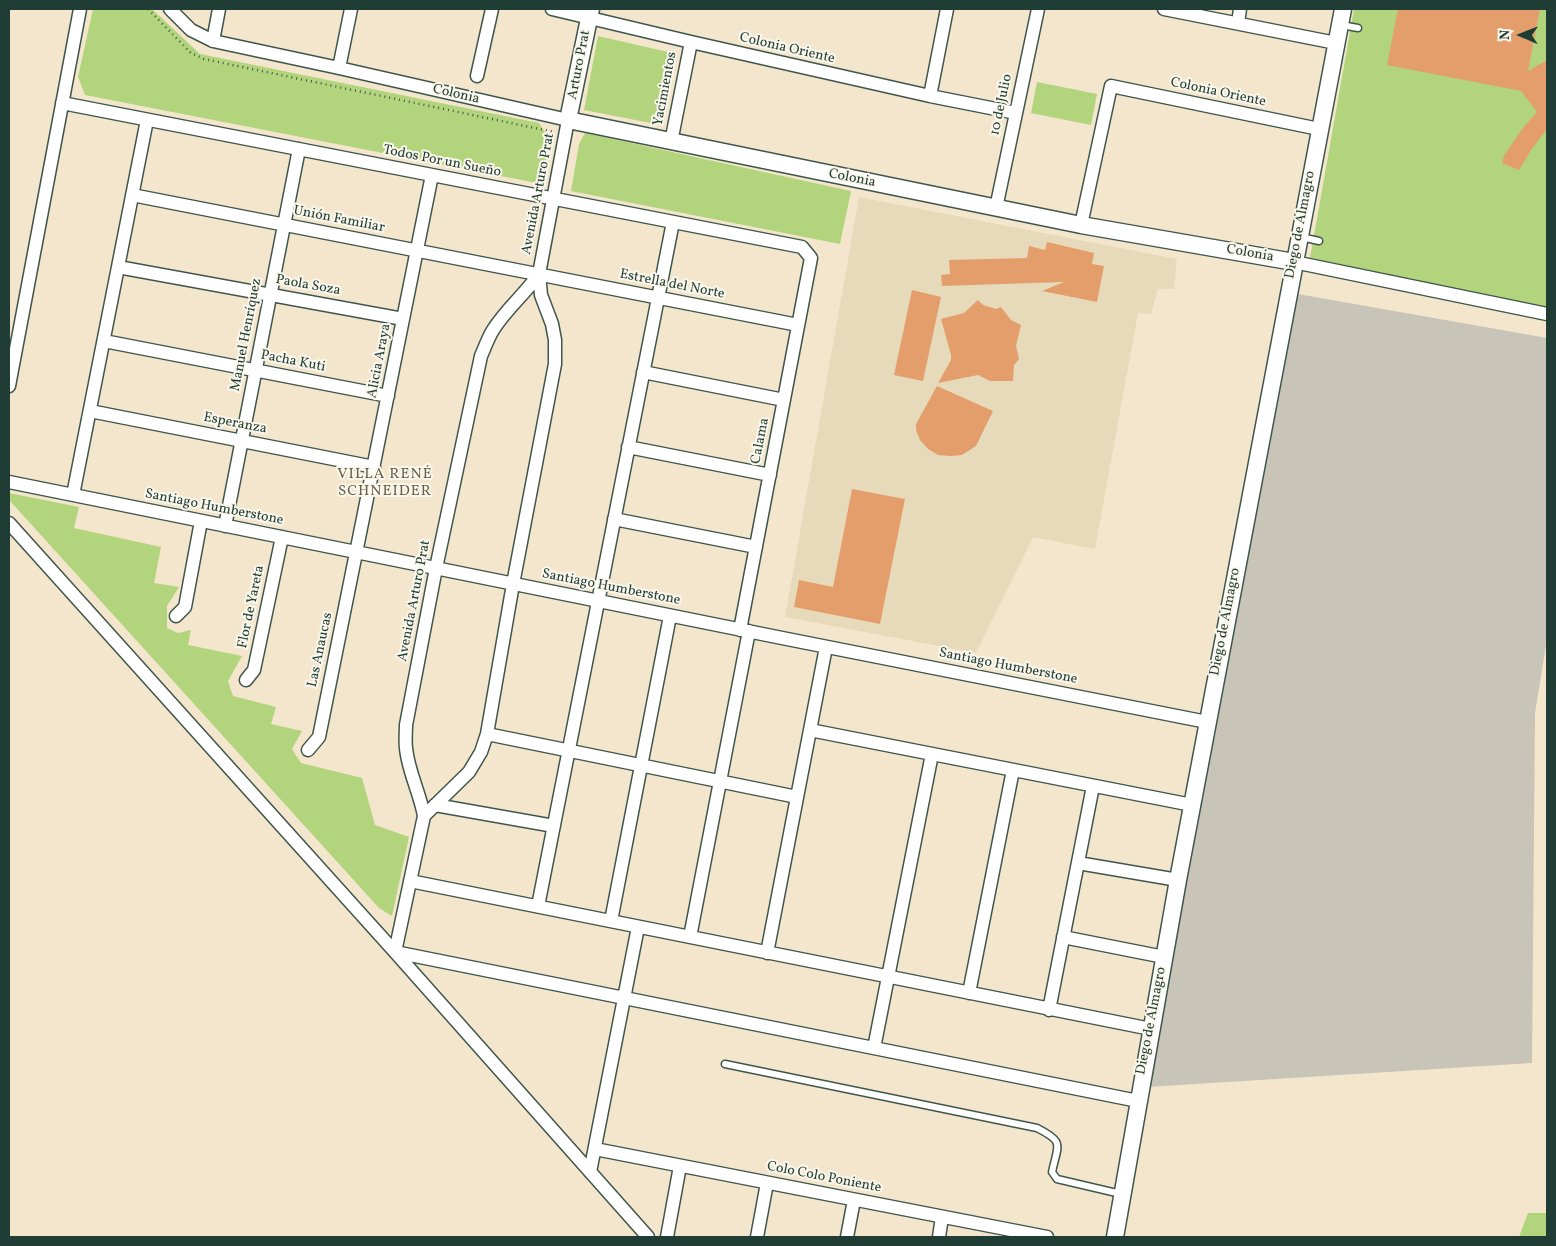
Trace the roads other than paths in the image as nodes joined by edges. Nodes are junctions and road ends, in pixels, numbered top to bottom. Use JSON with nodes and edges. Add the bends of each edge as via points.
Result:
{"nodes":[{"id":1,"x":80,"y":9,"type":"edge"},
{"id":2,"x":170,"y":9,"type":"edge"},
{"id":3,"x":219,"y":9,"type":"edge"},
{"id":4,"x":351,"y":9,"type":"edge"},
{"id":5,"x":492,"y":9,"type":"edge"},
{"id":6,"x":552,"y":9,"type":"edge"},
{"id":7,"x":947,"y":9,"type":"edge"},
{"id":8,"x":1038,"y":9,"type":"edge"},
{"id":9,"x":1164,"y":9,"type":"edge"},
{"id":10,"x":1240,"y":9,"type":"edge"},
{"id":11,"x":590,"y":13,"type":"edge"},
{"id":12,"x":1341,"y":17,"type":"edge"},
{"id":13,"x":1238,"y":23,"type":"junction"},
{"id":14,"x":1358,"y":28,"type":"dead end"},
{"id":15,"x":213,"y":41,"type":"junction"},
{"id":16,"x":691,"y":42,"type":"junction"},
{"id":17,"x":1336,"y":43,"type":"junction"},
{"id":18,"x":339,"y":68,"type":"junction"},
{"id":19,"x":478,"y":76,"type":"dead end"},
{"id":20,"x":930,"y":96,"type":"junction"},
{"id":21,"x":62,"y":103,"type":"junction"},
{"id":22,"x":1016,"y":113,"type":"junction"},
{"id":23,"x":147,"y":120,"type":"junction"},
{"id":24,"x":568,"y":120,"type":"junction"},
{"id":25,"x":1319,"y":129,"type":"junction"},
{"id":26,"x":671,"y":142,"type":"junction"},
{"id":27,"x":298,"y":149,"type":"junction"},
{"id":28,"x":432,"y":175,"type":"junction"},
{"id":29,"x":132,"y":195,"type":"junction"},
{"id":30,"x":553,"y":199,"type":"junction"},
{"id":31,"x":996,"y":208,"type":"junction"},
{"id":32,"x":673,"y":222,"type":"junction"},
{"id":33,"x":1081,"y":224,"type":"junction"},
{"id":34,"x":284,"y":225,"type":"junction"},
{"id":35,"x":1299,"y":237,"type":"junction"},
{"id":36,"x":1319,"y":241,"type":"dead end"},
{"id":37,"x":417,"y":251,"type":"junction"},
{"id":38,"x":811,"y":258,"type":"joint"},
{"id":39,"x":1294,"y":262,"type":"junction"},
{"id":40,"x":118,"y":266,"type":"junction"},
{"id":41,"x":539,"y":274,"type":"junction"},
{"id":42,"x":270,"y":295,"type":"junction"},
{"id":43,"x":658,"y":298,"type":"junction"},
{"id":44,"x":1547,"y":314,"type":"edge"},
{"id":45,"x":403,"y":319,"type":"junction"},
{"id":46,"x":798,"y":325,"type":"junction"},
{"id":47,"x":104,"y":341,"type":"junction"},
{"id":48,"x":256,"y":370,"type":"junction"},
{"id":49,"x":643,"y":372,"type":"junction"},
{"id":50,"x":9,"y":386,"type":"edge"},
{"id":51,"x":388,"y":396,"type":"junction"},
{"id":52,"x":784,"y":400,"type":"junction"},
{"id":53,"x":90,"y":411,"type":"junction"},
{"id":54,"x":242,"y":441,"type":"junction"},
{"id":55,"x":628,"y":447,"type":"junction"},
{"id":56,"x":374,"y":467,"type":"junction"},
{"id":57,"x":770,"y":475,"type":"junction"},
{"id":58,"x":9,"y":482,"type":"edge"},
{"id":59,"x":73,"y":495,"type":"junction"},
{"id":60,"x":614,"y":519,"type":"junction"},
{"id":61,"x":201,"y":521,"type":"junction"},
{"id":62,"x":9,"y":523,"type":"edge"},
{"id":63,"x":225,"y":526,"type":"junction"},
{"id":64,"x":282,"y":537,"type":"junction"},
{"id":65,"x":756,"y":547,"type":"junction"},
{"id":66,"x":357,"y":552,"type":"junction"},
{"id":67,"x":436,"y":568,"type":"junction"},
{"id":68,"x":513,"y":584,"type":"junction"},
{"id":69,"x":597,"y":601,"type":"junction"},
{"id":70,"x":176,"y":616,"type":"dead end"},
{"id":71,"x":670,"y":616,"type":"junction"},
{"id":72,"x":745,"y":631,"type":"junction"},
{"id":73,"x":826,"y":647,"type":"junction"},
{"id":74,"x":246,"y":680,"type":"dead end"},
{"id":75,"x":1207,"y":722,"type":"junction"},
{"id":76,"x":810,"y":730,"type":"junction"},
{"id":77,"x":487,"y":734,"type":"junction"},
{"id":78,"x":308,"y":750,"type":"dead end"},
{"id":79,"x":568,"y":751,"type":"junction"},
{"id":80,"x":932,"y":754,"type":"junction"},
{"id":81,"x":642,"y":766,"type":"junction"},
{"id":82,"x":1013,"y":770,"type":"junction"},
{"id":83,"x":720,"y":781,"type":"junction"},
{"id":84,"x":1093,"y":786,"type":"junction"},
{"id":85,"x":797,"y":797,"type":"junction"},
{"id":86,"x":435,"y":805,"type":"junction"},
{"id":87,"x":1192,"y":805,"type":"junction"},
{"id":88,"x":424,"y":816,"type":"junction"},
{"id":89,"x":554,"y":826,"type":"junction"},
{"id":90,"x":1078,"y":863,"type":"junction"},
{"id":91,"x":1178,"y":880,"type":"junction"},
{"id":92,"x":410,"y":881,"type":"junction"},
{"id":93,"x":538,"y":906,"type":"junction"},
{"id":94,"x":611,"y":921,"type":"junction"},
{"id":95,"x":638,"y":927,"type":"junction"},
{"id":96,"x":690,"y":937,"type":"junction"},
{"id":97,"x":1063,"y":937,"type":"junction"},
{"id":98,"x":395,"y":952,"type":"junction"},
{"id":99,"x":767,"y":952,"type":"junction"},
{"id":100,"x":1164,"y":957,"type":"junction"},
{"id":101,"x":888,"y":977,"type":"junction"},
{"id":102,"x":969,"y":993,"type":"junction"},
{"id":103,"x":624,"y":998,"type":"junction"},
{"id":104,"x":1049,"y":1010,"type":"junction"},
{"id":105,"x":1151,"y":1029,"type":"junction"},
{"id":106,"x":874,"y":1048,"type":"junction"},
{"id":107,"x":725,"y":1064,"type":"dead end"},
{"id":108,"x":1138,"y":1101,"type":"junction"},
{"id":109,"x":595,"y":1149,"type":"junction"},
{"id":110,"x":680,"y":1166,"type":"junction"},
{"id":111,"x":590,"y":1172,"type":"junction"},
{"id":112,"x":767,"y":1182,"type":"junction"},
{"id":113,"x":1122,"y":1195,"type":"junction"},
{"id":114,"x":854,"y":1200,"type":"junction"},
{"id":115,"x":942,"y":1217,"type":"junction"},
{"id":116,"x":648,"y":1237,"type":"edge"},
{"id":117,"x":666,"y":1237,"type":"edge"},
{"id":118,"x":757,"y":1237,"type":"edge"},
{"id":119,"x":847,"y":1237,"type":"edge"},
{"id":120,"x":939,"y":1237,"type":"edge"},
{"id":121,"x":1048,"y":1237,"type":"edge"},
{"id":122,"x":1115,"y":1237,"type":"edge"}],
"edges":[{"from":1,"to":21,"type":"street"},
{"from":2,"to":15,"type":"street","name":"Colonia","via":[[191,30]]},
{"from":3,"to":15,"type":"street"},
{"from":4,"to":18,"type":"street"},
{"from":5,"to":19,"type":"street"},
{"from":6,"to":11,"type":"street","name":"Colonia Oriente"},
{"from":7,"to":20,"type":"street"},
{"from":8,"to":22,"type":"street","name":"10 de Julio"},
{"from":9,"to":13,"type":"street"},
{"from":10,"to":13,"type":"street"},
{"from":11,"to":16,"type":"street","name":"Colonia Oriente"},
{"from":11,"to":24,"type":"street","name":"Arturo Prat"},
{"from":12,"to":14,"type":"lane"},
{"from":12,"to":17,"type":"street","name":"Diego de Almagro"},
{"from":13,"to":17,"type":"street"},
{"from":15,"to":18,"type":"street","name":"Colonia"},
{"from":16,"to":20,"type":"street","name":"Colonia Oriente"},
{"from":16,"to":26,"type":"street","name":"Yacimientos"},
{"from":17,"to":25,"type":"street","name":"Diego de Almagro"},
{"from":18,"to":24,"type":"street","name":"Colonia"},
{"from":20,"to":22,"type":"street","name":"Colonia Oriente"},
{"from":21,"to":23,"type":"street","name":"Todos Por un Sueño"},
{"from":21,"to":50,"type":"street"},
{"from":22,"to":31,"type":"street","name":"10 de Julio"},
{"from":23,"to":27,"type":"street","name":"Todos Por un Sueño"},
{"from":23,"to":29,"type":"street"},
{"from":24,"to":26,"type":"street","name":"Colonia"},
{"from":24,"to":30,"type":"street","name":"Avenida Arturo Prat"},
{"from":25,"to":33,"type":"street","name":"Colonia Oriente","via":[[1111,86]]},
{"from":25,"to":35,"type":"street","name":"Diego de Almagro"},
{"from":26,"to":31,"type":"street","name":"Colonia"},
{"from":27,"to":28,"type":"street","name":"Todos Por un Sueño"},
{"from":27,"to":34,"type":"street","name":"Manuel Henríquez"},
{"from":28,"to":30,"type":"street","name":"Todos Por un Sueño"},
{"from":28,"to":37,"type":"street","name":"Alicia Araya"},
{"from":29,"to":34,"type":"street","name":"Unión Familiar"},
{"from":29,"to":40,"type":"street"},
{"from":30,"to":32,"type":"street","name":"Todos Por un Sueño"},
{"from":30,"to":41,"type":"street","name":"Avenida Arturo Prat"},
{"from":31,"to":33,"type":"street","name":"Colonia"},
{"from":32,"to":38,"type":"street","name":"Todos Por un Sueño","via":[[802,247]]},
{"from":32,"to":43,"type":"street"},
{"from":33,"to":39,"type":"street","name":"Colonia"},
{"from":34,"to":37,"type":"street","name":"Unión Familiar"},
{"from":34,"to":42,"type":"street","name":"Manuel Henríquez"},
{"from":35,"to":36,"type":"lane"},
{"from":35,"to":39,"type":"street","name":"Diego de Almagro"},
{"from":37,"to":41,"type":"street","name":"Unión Familiar"},
{"from":37,"to":45,"type":"street","name":"Alicia Araya"},
{"from":38,"to":46,"type":"street","name":"Calama"},
{"from":39,"to":44,"type":"street","name":"Colonia"},
{"from":39,"to":75,"type":"street","name":"Diego de Almagro"},
{"from":40,"to":42,"type":"street","name":"Paola Soza"},
{"from":40,"to":47,"type":"street"},
{"from":41,"to":43,"type":"street","name":"Estrella del Norte"},
{"from":41,"to":67,"type":"street","name":"Avenida Arturo Prat","via":[[493,330],[481,356]]},
{"from":41,"to":68,"type":"street","name":"Avenida Arturo Prat","via":[[541,295],[555,340],[555,364]]},
{"from":42,"to":45,"type":"street","name":"Paola Soza"},
{"from":42,"to":48,"type":"street","name":"Manuel Henríquez"},
{"from":43,"to":46,"type":"street","name":"Estrella del Norte"},
{"from":43,"to":49,"type":"street"},
{"from":45,"to":51,"type":"street","name":"Alicia Araya"},
{"from":46,"to":52,"type":"street","name":"Calama"},
{"from":47,"to":48,"type":"street","name":"Pacha Kuti"},
{"from":47,"to":53,"type":"street"},
{"from":48,"to":51,"type":"street","name":"Pacha Kuti"},
{"from":48,"to":54,"type":"street","name":"Manuel Henríquez"},
{"from":49,"to":52,"type":"street"},
{"from":49,"to":55,"type":"street"},
{"from":51,"to":56,"type":"street","name":"Alicia Araya"},
{"from":52,"to":57,"type":"street","name":"Calama"},
{"from":53,"to":54,"type":"street","name":"Esperanza"},
{"from":53,"to":59,"type":"street"},
{"from":54,"to":56,"type":"street","name":"Esperanza"},
{"from":54,"to":63,"type":"street","name":"Manuel Henríquez"},
{"from":55,"to":57,"type":"street"},
{"from":55,"to":60,"type":"street"},
{"from":56,"to":66,"type":"street","name":"Alicia Araya"},
{"from":57,"to":65,"type":"street","name":"Calama"},
{"from":58,"to":59,"type":"street","name":"Santiago Humberstone"},
{"from":59,"to":61,"type":"street","name":"Santiago Humberstone"},
{"from":60,"to":65,"type":"street"},
{"from":60,"to":69,"type":"street"},
{"from":61,"to":63,"type":"street","name":"Santiago Humberstone"},
{"from":61,"to":70,"type":"street","via":[[185,607]]},
{"from":62,"to":98,"type":"street"},
{"from":63,"to":64,"type":"street","name":"Santiago Humberstone"},
{"from":64,"to":66,"type":"street","name":"Santiago Humberstone"},
{"from":64,"to":74,"type":"street","name":"Flor de Yareta","via":[[254,670]]},
{"from":65,"to":72,"type":"street","name":"Calama"},
{"from":66,"to":67,"type":"street","name":"Santiago Humberstone"},
{"from":66,"to":78,"type":"street","name":"Las Anaucas","via":[[319,737]]},
{"from":67,"to":68,"type":"street","name":"Santiago Humberstone"},
{"from":67,"to":88,"type":"street","name":"Avenida Arturo Prat","via":[[406,725],[406,748]]},
{"from":68,"to":69,"type":"street","name":"Santiago Humberstone"},
{"from":68,"to":77,"type":"street","name":"Avenida Arturo Prat"},
{"from":69,"to":71,"type":"street","name":"Santiago Humberstone"},
{"from":69,"to":79,"type":"street"},
{"from":71,"to":72,"type":"street","name":"Santiago Humberstone"},
{"from":71,"to":81,"type":"street"},
{"from":72,"to":73,"type":"street","name":"Santiago Humberstone"},
{"from":72,"to":83,"type":"street","name":"Calama"},
{"from":73,"to":75,"type":"street","name":"Santiago Humberstone"},
{"from":73,"to":76,"type":"street"},
{"from":75,"to":87,"type":"street","name":"Diego de Almagro"},
{"from":76,"to":80,"type":"street"},
{"from":76,"to":85,"type":"street"},
{"from":77,"to":79,"type":"street"},
{"from":77,"to":86,"type":"street","name":"Avenida Arturo Prat","via":[[469,772]]},
{"from":79,"to":81,"type":"street"},
{"from":79,"to":89,"type":"street"},
{"from":80,"to":82,"type":"street"},
{"from":80,"to":101,"type":"street"},
{"from":81,"to":83,"type":"street"},
{"from":81,"to":94,"type":"street"},
{"from":82,"to":84,"type":"street"},
{"from":82,"to":102,"type":"street"},
{"from":83,"to":85,"type":"street"},
{"from":83,"to":96,"type":"street","name":"Calama"},
{"from":84,"to":87,"type":"street"},
{"from":84,"to":90,"type":"street"},
{"from":85,"to":99,"type":"street"},
{"from":86,"to":88,"type":"street","name":"Avenida Arturo Prat"},
{"from":86,"to":89,"type":"street"},
{"from":87,"to":91,"type":"street","name":"Diego de Almagro"},
{"from":88,"to":92,"type":"street","name":"Avenida Arturo Prat"},
{"from":89,"to":93,"type":"street"},
{"from":90,"to":91,"type":"street"},
{"from":90,"to":97,"type":"street"},
{"from":91,"to":100,"type":"street","name":"Diego de Almagro"},
{"from":92,"to":93,"type":"street"},
{"from":92,"to":98,"type":"street","name":"Avenida Arturo Prat"},
{"from":93,"to":94,"type":"street"},
{"from":94,"to":95,"type":"street"},
{"from":95,"to":96,"type":"street"},
{"from":95,"to":103,"type":"street"},
{"from":96,"to":99,"type":"street"},
{"from":97,"to":100,"type":"street"},
{"from":97,"to":104,"type":"street"},
{"from":98,"to":103,"type":"street"},
{"from":98,"to":111,"type":"street"},
{"from":99,"to":101,"type":"street"},
{"from":100,"to":105,"type":"street","name":"Diego de Almagro"},
{"from":101,"to":102,"type":"street"},
{"from":101,"to":106,"type":"street"},
{"from":102,"to":104,"type":"street"},
{"from":103,"to":106,"type":"street"},
{"from":103,"to":109,"type":"street"},
{"from":104,"to":105,"type":"street"},
{"from":105,"to":108,"type":"street","name":"Diego de Almagro"},
{"from":106,"to":108,"type":"street"},
{"from":107,"to":113,"type":"lane","via":[[1037,1128],[1056,1141],[1052,1172],[1056,1179]]},
{"from":108,"to":113,"type":"street","name":"Diego de Almagro"},
{"from":109,"to":110,"type":"street","name":"Colo Colo Poniente"},
{"from":109,"to":111,"type":"street"},
{"from":110,"to":112,"type":"street","name":"Colo Colo Poniente"},
{"from":110,"to":117,"type":"street"},
{"from":111,"to":116,"type":"street"},
{"from":112,"to":114,"type":"street","name":"Colo Colo Poniente"},
{"from":112,"to":118,"type":"street"},
{"from":113,"to":122,"type":"street","name":"Diego de Almagro"},
{"from":114,"to":115,"type":"street","name":"Colo Colo Poniente"},
{"from":114,"to":119,"type":"street"},
{"from":115,"to":120,"type":"street"},
{"from":115,"to":121,"type":"street","name":"Colo Colo Poniente"}]}
